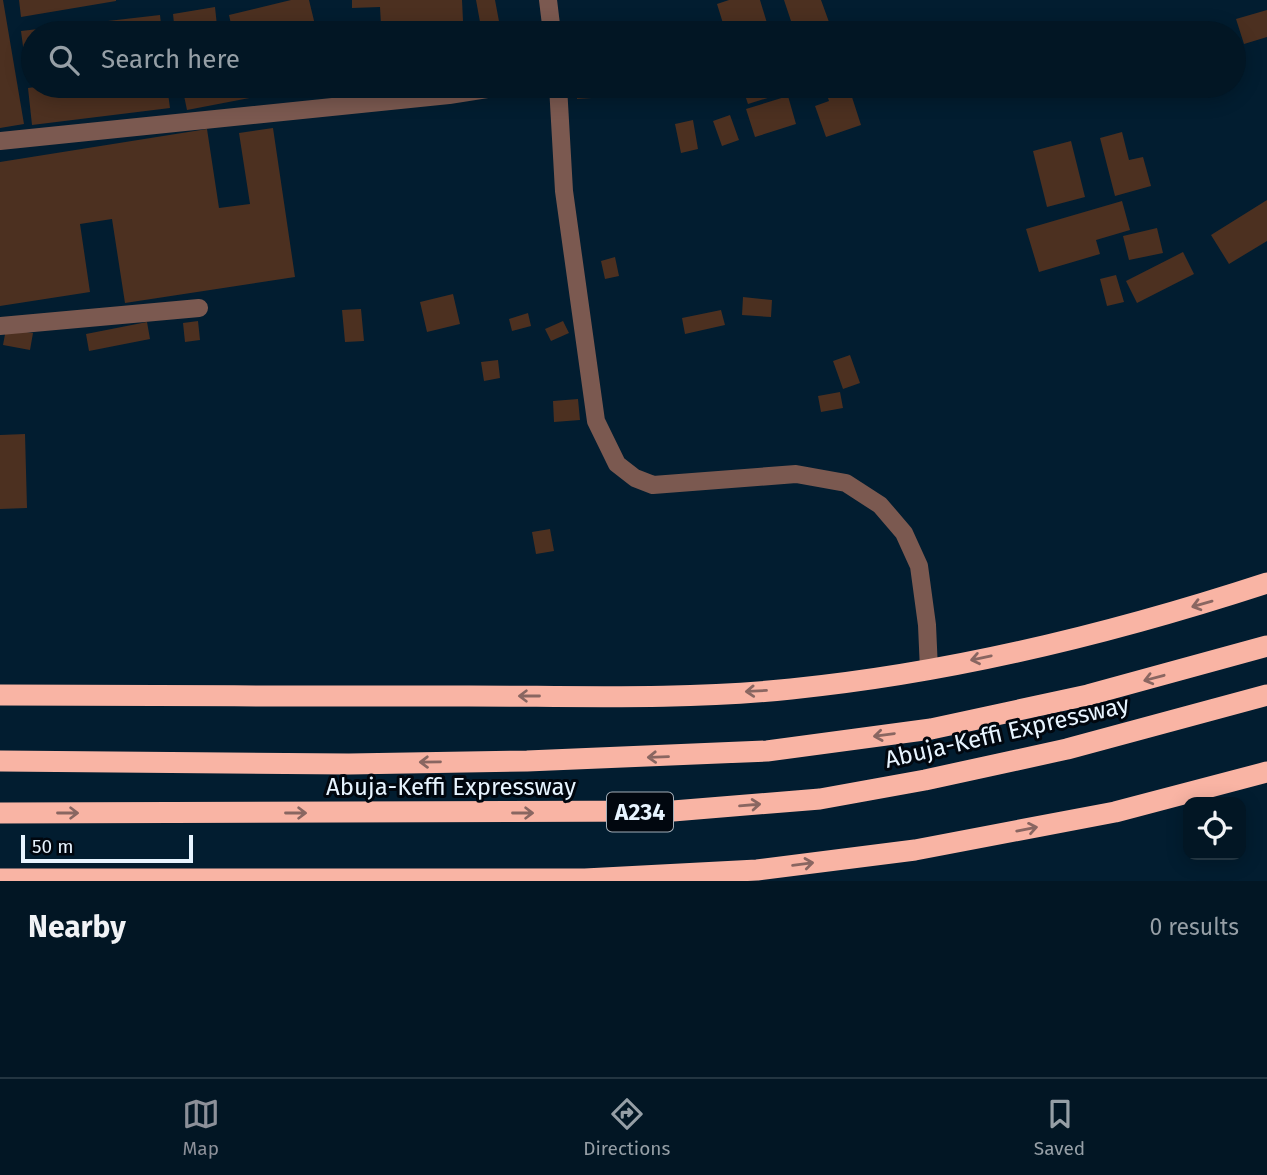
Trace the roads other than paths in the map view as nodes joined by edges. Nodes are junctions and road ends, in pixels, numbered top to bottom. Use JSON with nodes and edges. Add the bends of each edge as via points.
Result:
{"nodes":[{"id":1,"x":548,"y":0,"type":"edge"},
{"id":2,"x":551,"y":21,"type":"edge"},
{"id":3,"x":420,"y":98,"type":"edge"},
{"id":4,"x":559,"y":98,"type":"edge"},
{"id":5,"x":0,"y":141,"type":"edge"},
{"id":6,"x":199,"y":308,"type":"dead end"},
{"id":7,"x":0,"y":326,"type":"edge"},
{"id":8,"x":1267,"y":583,"type":"edge"},
{"id":9,"x":1267,"y":646,"type":"edge"},
{"id":10,"x":929,"y":670,"type":"junction"},
{"id":11,"x":0,"y":695,"type":"edge"},
{"id":12,"x":1267,"y":695,"type":"edge"},
{"id":13,"x":0,"y":761,"type":"edge"},
{"id":14,"x":1267,"y":772,"type":"edge"},
{"id":15,"x":0,"y":813,"type":"edge"},
{"id":16,"x":0,"y":879,"type":"edge"}],
"edges":[{"from":1,"to":2,"type":"street"},
{"from":3,"to":5,"type":"street"},
{"from":4,"to":10,"type":"street","via":[[564,191],[596,421],[617,464],[653,485],[796,474],[846,483],[858,490],[880,505],[904,533],[919,566]]},
{"from":6,"to":7,"type":"street"},
{"from":8,"to":10,"type":"highway","one_way":true,"via":[[1086,635]]},
{"from":9,"to":13,"type":"highway","name":"Abuja-Keffi Expressway","number":"A234","one_way":true,"via":[[1088,695],[958,723],[767,751],[349,764]]},
{"from":10,"to":11,"type":"highway","one_way":true,"via":[[790,689],[656,696]]},
{"from":15,"to":12,"type":"highway","name":"Abuja-Keffi Expressway","number":"A234","one_way":true,"via":[[527,814],[673,811],[820,799],[1067,749]]},
{"from":16,"to":14,"type":"highway","one_way":true,"via":[[585,879],[757,870],[915,850],[1115,812]]}]}
